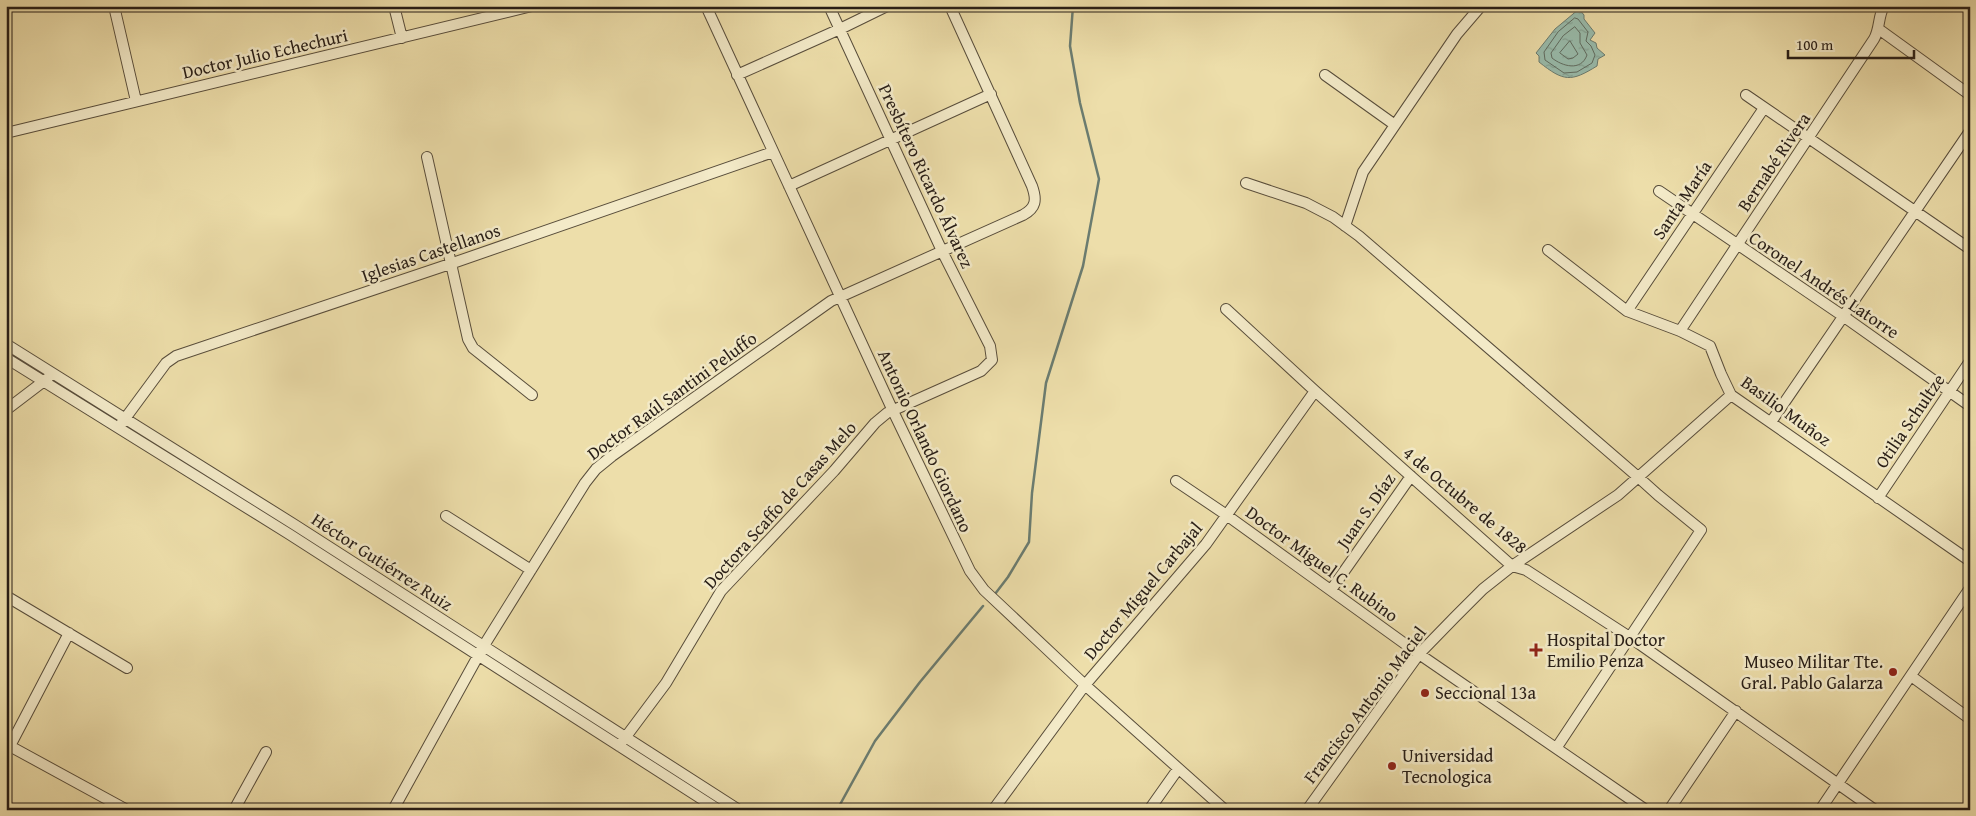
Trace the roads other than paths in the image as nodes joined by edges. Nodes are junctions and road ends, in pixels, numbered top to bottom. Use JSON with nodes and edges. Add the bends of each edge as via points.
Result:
{"nodes":[{"id":1,"x":11,"y":6,"type":"edge"},
{"id":2,"x":114,"y":6,"type":"edge"},
{"id":3,"x":394,"y":6,"type":"edge"},
{"id":4,"x":532,"y":6,"type":"edge"},
{"id":5,"x":706,"y":6,"type":"edge"},
{"id":6,"x":829,"y":6,"type":"edge"},
{"id":7,"x":887,"y":6,"type":"edge"},
{"id":8,"x":950,"y":6,"type":"edge"},
{"id":9,"x":1481,"y":6,"type":"edge"},
{"id":10,"x":1884,"y":6,"type":"edge"},
{"id":11,"x":6,"y":8,"type":"edge"},
{"id":12,"x":840,"y":29,"type":"junction"},
{"id":13,"x":1880,"y":30,"type":"junction"},
{"id":14,"x":402,"y":38,"type":"junction"},
{"id":15,"x":737,"y":75,"type":"junction"},
{"id":16,"x":1326,"y":75,"type":"dead end"},
{"id":17,"x":1969,"y":92,"type":"edge"},
{"id":18,"x":991,"y":94,"type":"junction"},
{"id":19,"x":1746,"y":95,"type":"dead end"},
{"id":20,"x":136,"y":100,"type":"junction"},
{"id":21,"x":1764,"y":108,"type":"junction"},
{"id":22,"x":1395,"y":124,"type":"junction"},
{"id":23,"x":1970,"y":131,"type":"edge"},
{"id":24,"x":6,"y":133,"type":"edge"},
{"id":25,"x":891,"y":139,"type":"junction"},
{"id":26,"x":1809,"y":139,"type":"junction"},
{"id":27,"x":773,"y":152,"type":"junction"},
{"id":28,"x":427,"y":157,"type":"dead end"},
{"id":29,"x":1246,"y":183,"type":"dead end"},
{"id":30,"x":789,"y":186,"type":"junction"},
{"id":31,"x":1659,"y":191,"type":"dead end"},
{"id":32,"x":1914,"y":210,"type":"junction"},
{"id":33,"x":1692,"y":214,"type":"junction"},
{"id":34,"x":1344,"y":226,"type":"junction"},
{"id":35,"x":1738,"y":245,"type":"junction"},
{"id":36,"x":1970,"y":249,"type":"edge"},
{"id":37,"x":1548,"y":250,"type":"dead end"},
{"id":38,"x":942,"y":251,"type":"junction"},
{"id":39,"x":450,"y":264,"type":"junction"},
{"id":40,"x":840,"y":297,"type":"junction"},
{"id":41,"x":1226,"y":310,"type":"dead end"},
{"id":42,"x":1627,"y":310,"type":"junction"},
{"id":43,"x":1843,"y":316,"type":"junction"},
{"id":44,"x":1680,"y":331,"type":"junction"},
{"id":45,"x":6,"y":344,"type":"edge"},
{"id":46,"x":6,"y":358,"type":"edge"},
{"id":47,"x":992,"y":360,"type":"joint"},
{"id":48,"x":1970,"y":361,"type":"edge"},
{"id":49,"x":52,"y":374,"type":"junction"},
{"id":50,"x":44,"y":382,"type":"junction"},
{"id":51,"x":1315,"y":391,"type":"junction"},
{"id":52,"x":1949,"y":392,"type":"junction"},
{"id":53,"x":532,"y":395,"type":"dead end"},
{"id":54,"x":1731,"y":395,"type":"junction"},
{"id":55,"x":1970,"y":406,"type":"edge"},
{"id":56,"x":6,"y":410,"type":"edge"},
{"id":57,"x":893,"y":411,"type":"junction"},
{"id":58,"x":125,"y":419,"type":"junction"},
{"id":59,"x":1771,"y":422,"type":"junction"},
{"id":60,"x":118,"y":428,"type":"junction"},
{"id":61,"x":1411,"y":476,"type":"junction"},
{"id":62,"x":1638,"y":477,"type":"junction"},
{"id":63,"x":1176,"y":481,"type":"dead end"},
{"id":64,"x":1878,"y":498,"type":"junction"},
{"id":65,"x":1226,"y":514,"type":"junction"},
{"id":66,"x":446,"y":516,"type":"dead end"},
{"id":67,"x":1970,"y":562,"type":"edge"},
{"id":68,"x":1512,"y":566,"type":"junction"},
{"id":69,"x":531,"y":570,"type":"junction"},
{"id":70,"x":1970,"y":588,"type":"edge"},
{"id":71,"x":1331,"y":590,"type":"junction"},
{"id":72,"x":6,"y":596,"type":"edge"},
{"id":73,"x":69,"y":634,"type":"junction"},
{"id":74,"x":1631,"y":638,"type":"junction"},
{"id":75,"x":483,"y":647,"type":"junction"},
{"id":76,"x":1419,"y":654,"type":"junction"},
{"id":77,"x":126,"y":668,"type":"dead end"},
{"id":78,"x":1912,"y":676,"type":"junction"},
{"id":79,"x":1085,"y":685,"type":"junction"},
{"id":80,"x":1736,"y":710,"type":"junction"},
{"id":81,"x":1970,"y":719,"type":"edge"},
{"id":82,"x":621,"y":741,"type":"junction"},
{"id":83,"x":8,"y":745,"type":"edge"},
{"id":84,"x":1557,"y":747,"type":"junction"},
{"id":85,"x":266,"y":752,"type":"dead end"},
{"id":86,"x":1178,"y":769,"type":"junction"},
{"id":87,"x":1838,"y":783,"type":"junction"},
{"id":88,"x":997,"y":808,"type":"edge"},
{"id":89,"x":127,"y":810,"type":"edge"},
{"id":90,"x":234,"y":810,"type":"edge"},
{"id":91,"x":393,"y":810,"type":"edge"},
{"id":92,"x":719,"y":810,"type":"edge"},
{"id":93,"x":739,"y":810,"type":"edge"},
{"id":94,"x":1149,"y":810,"type":"edge"},
{"id":95,"x":1225,"y":810,"type":"edge"},
{"id":96,"x":1307,"y":810,"type":"edge"},
{"id":97,"x":1646,"y":810,"type":"edge"},
{"id":98,"x":1669,"y":810,"type":"edge"},
{"id":99,"x":1820,"y":810,"type":"edge"},
{"id":100,"x":1875,"y":810,"type":"edge"}],
"edges":[{"from":1,"to":11,"type":"street"},
{"from":2,"to":20,"type":"street"},
{"from":3,"to":14,"type":"street"},
{"from":4,"to":14,"type":"street","name":"Doctor Julio Echechuri"},
{"from":5,"to":15,"type":"street","name":"Antonio Orlando Giordano"},
{"from":6,"to":12,"type":"street","name":"Presbítero Ricardo Álvarez"},
{"from":7,"to":12,"type":"street"},
{"from":8,"to":18,"type":"street"},
{"from":9,"to":22,"type":"street","via":[[1457,34]]},
{"from":10,"to":13,"type":"street","name":"Bernabé Rivera"},
{"from":12,"to":15,"type":"street"},
{"from":12,"to":25,"type":"street","name":"Presbítero Ricardo Álvarez"},
{"from":13,"to":17,"type":"street"},
{"from":13,"to":26,"type":"street","name":"Bernabé Rivera"},
{"from":14,"to":20,"type":"street","name":"Doctor Julio Echechuri"},
{"from":15,"to":27,"type":"street","name":"Antonio Orlando Giordano"},
{"from":16,"to":22,"type":"street"},
{"from":18,"to":25,"type":"street"},
{"from":18,"to":38,"type":"street","name":"Doctor Raúl Santini Peluffo","via":[[1032,186],[1035,204],[1023,215]]},
{"from":19,"to":21,"type":"street"},
{"from":20,"to":24,"type":"street","name":"Doctor Julio Echechuri"},
{"from":21,"to":26,"type":"street"},
{"from":21,"to":33,"type":"street","name":"Santa María"},
{"from":22,"to":34,"type":"street","via":[[1363,172]]},
{"from":23,"to":32,"type":"street"},
{"from":25,"to":30,"type":"street"},
{"from":25,"to":38,"type":"street","name":"Presbítero Ricardo Álvarez"},
{"from":26,"to":32,"type":"street"},
{"from":26,"to":35,"type":"street","name":"Bernabé Rivera"},
{"from":27,"to":30,"type":"street","name":"Antonio Orlando Giordano"},
{"from":27,"to":39,"type":"street","name":"Iglesias Castellanos"},
{"from":28,"to":39,"type":"street"},
{"from":29,"to":34,"type":"street","via":[[1306,203]]},
{"from":30,"to":40,"type":"street","name":"Antonio Orlando Giordano"},
{"from":31,"to":33,"type":"street","name":"Coronel Andrés Latorre"},
{"from":32,"to":36,"type":"street"},
{"from":32,"to":43,"type":"street"},
{"from":33,"to":35,"type":"street","name":"Coronel Andrés Latorre"},
{"from":33,"to":42,"type":"street","name":"Santa María"},
{"from":34,"to":62,"type":"street"},
{"from":35,"to":43,"type":"street","name":"Coronel Andrés Latorre"},
{"from":35,"to":44,"type":"street","name":"Bernabé Rivera"},
{"from":37,"to":42,"type":"street","name":"Basilio Muñoz"},
{"from":38,"to":40,"type":"street","name":"Doctor Raúl Santini Peluffo"},
{"from":38,"to":47,"type":"street","name":"Presbítero Ricardo Álvarez","via":[[990,346]]},
{"from":39,"to":53,"type":"street","via":[[472,348]]},
{"from":39,"to":58,"type":"street","name":"Iglesias Castellanos","via":[[176,356],[166,363]]},
{"from":40,"to":57,"type":"street","name":"Antonio Orlando Giordano"},
{"from":40,"to":69,"type":"street","name":"Doctor Raúl Santini Peluffo","via":[[604,462],[585,483]]},
{"from":41,"to":51,"type":"street","name":"4 de Octubre de 1828"},
{"from":42,"to":44,"type":"street","name":"Basilio Muñoz"},
{"from":43,"to":52,"type":"street","name":"Coronel Andrés Latorre"},
{"from":43,"to":59,"type":"street"},
{"from":44,"to":54,"type":"street","name":"Basilio Muñoz","via":[[1710,346]]},
{"from":45,"to":49,"type":"street","name":"Héctor Gutiérrez Ruiz"},
{"from":46,"to":50,"type":"street","name":"Héctor Gutiérrez Ruiz"},
{"from":47,"to":57,"type":"street","name":"Doctora Scaffo de Casas Melo","via":[[981,372]]},
{"from":48,"to":52,"type":"street","name":"Otilia Schultze"},
{"from":49,"to":50,"type":"street"},
{"from":49,"to":58,"type":"street","name":"Héctor Gutiérrez Ruiz"},
{"from":50,"to":56,"type":"street"},
{"from":50,"to":60,"type":"street","name":"Héctor Gutiérrez Ruiz"},
{"from":51,"to":61,"type":"street","name":"4 de Octubre de 1828"},
{"from":51,"to":65,"type":"street","name":"Doctor Miguel Carbajal"},
{"from":52,"to":55,"type":"street","name":"Coronel Andrés Latorre"},
{"from":52,"to":64,"type":"street","name":"Otilia Schultze"},
{"from":54,"to":59,"type":"street","name":"Basilio Muñoz"},
{"from":54,"to":62,"type":"street","name":"Francisco Antonio Maciel"},
{"from":57,"to":79,"type":"street","name":"Antonio Orlando Giordano","via":[[959,552],[976,580]]},
{"from":57,"to":82,"type":"street","name":"Doctora Scaffo de Casas Melo","via":[[875,423],[721,591],[666,683]]},
{"from":58,"to":60,"type":"street","name":"Iglesias Castellanos"},
{"from":58,"to":75,"type":"street","name":"Héctor Gutiérrez Ruiz"},
{"from":59,"to":64,"type":"street","name":"Basilio Muñoz"},
{"from":60,"to":82,"type":"street","name":"Héctor Gutiérrez Ruiz"},
{"from":61,"to":68,"type":"street","name":"4 de Octubre de 1828"},
{"from":61,"to":71,"type":"street","name":"Juan S. Díaz"},
{"from":62,"to":68,"type":"street","name":"Francisco Antonio Maciel","via":[[1618,495]]},
{"from":62,"to":74,"type":"street","via":[[1701,530]]},
{"from":63,"to":65,"type":"street","name":"Doctor Miguel C. Rubino"},
{"from":64,"to":67,"type":"street","name":"Basilio Muñoz"},
{"from":65,"to":71,"type":"street","name":"Doctor Miguel C. Rubino"},
{"from":65,"to":79,"type":"street","name":"Doctor Miguel Carbajal","via":[[1206,544]]},
{"from":66,"to":69,"type":"street"},
{"from":68,"to":74,"type":"street","name":"4 de Octubre de 1828","via":[[1526,570]]},
{"from":68,"to":76,"type":"street","name":"Francisco Antonio Maciel","via":[[1484,589]]},
{"from":69,"to":75,"type":"street","name":"Doctor Raúl Santini Peluffo"},
{"from":70,"to":78,"type":"street"},
{"from":71,"to":76,"type":"street","name":"Doctor Miguel C. Rubino"},
{"from":72,"to":73,"type":"street"},
{"from":73,"to":77,"type":"street"},
{"from":73,"to":83,"type":"street"},
{"from":74,"to":80,"type":"street","name":"4 de Octubre de 1828"},
{"from":74,"to":84,"type":"street"},
{"from":75,"to":82,"type":"street","name":"Héctor Gutiérrez Ruiz"},
{"from":75,"to":91,"type":"street","name":"Doctor Raúl Santini Peluffo"},
{"from":76,"to":84,"type":"street","name":"Doctor Miguel C. Rubino"},
{"from":76,"to":96,"type":"street","name":"Francisco Antonio Maciel"},
{"from":78,"to":81,"type":"street"},
{"from":78,"to":87,"type":"street"},
{"from":79,"to":86,"type":"street","name":"Antonio Orlando Giordano"},
{"from":79,"to":88,"type":"street","name":"Doctor Miguel Carbajal"},
{"from":80,"to":87,"type":"street","name":"4 de Octubre de 1828"},
{"from":80,"to":98,"type":"street"},
{"from":82,"to":92,"type":"street","name":"Héctor Gutiérrez Ruiz"},
{"from":82,"to":93,"type":"street","name":"Héctor Gutiérrez Ruiz"},
{"from":83,"to":89,"type":"street"},
{"from":84,"to":97,"type":"street","name":"Doctor Miguel C. Rubino"},
{"from":85,"to":90,"type":"street"},
{"from":86,"to":94,"type":"street"},
{"from":86,"to":95,"type":"street","name":"Antonio Orlando Giordano"},
{"from":87,"to":99,"type":"street"},
{"from":87,"to":100,"type":"street","name":"4 de Octubre de 1828"}]}
